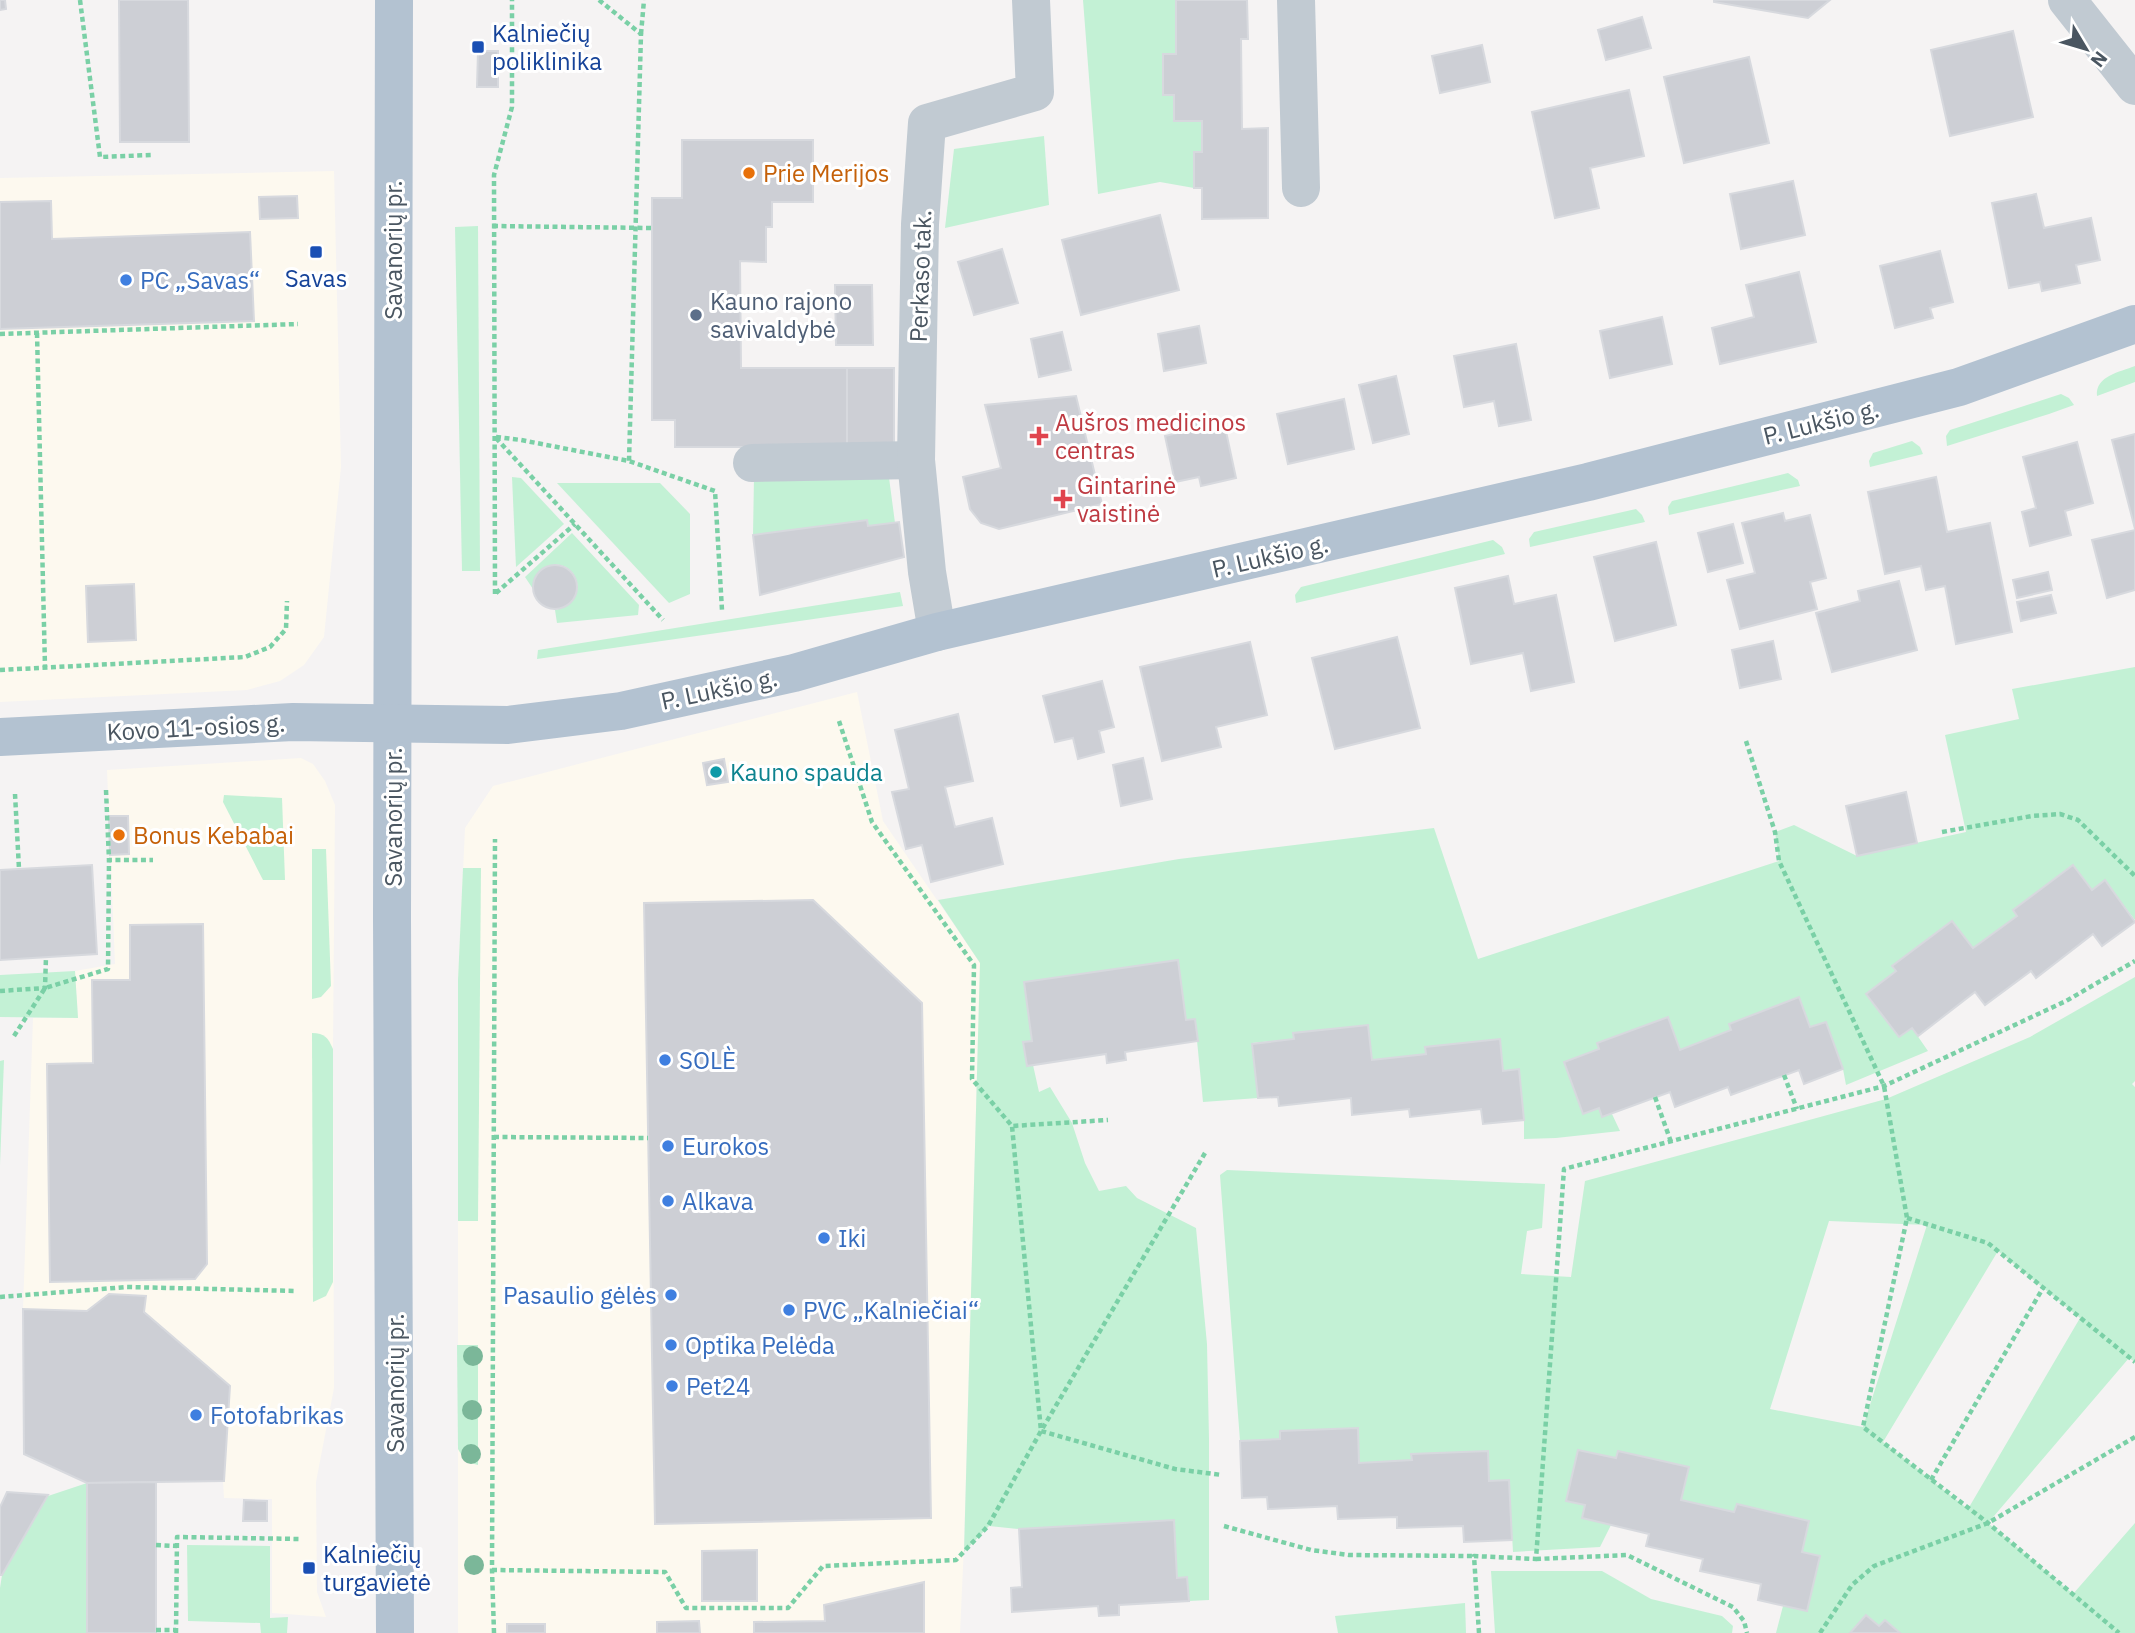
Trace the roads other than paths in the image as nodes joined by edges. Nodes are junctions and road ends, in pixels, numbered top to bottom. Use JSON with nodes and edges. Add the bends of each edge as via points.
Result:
{"nodes":[{"id":1,"x":394,"y":0,"type":"edge"},
{"id":2,"x":1031,"y":0,"type":"edge"},
{"id":3,"x":1296,"y":0,"type":"edge"},
{"id":4,"x":2067,"y":0,"type":"edge"},
{"id":5,"x":2135,"y":86,"type":"edge"},
{"id":6,"x":1301,"y":188,"type":"dead end"},
{"id":7,"x":2135,"y":324,"type":"edge"},
{"id":8,"x":916,"y":460,"type":"junction"},
{"id":9,"x":752,"y":463,"type":"dead end"},
{"id":10,"x":937,"y":632,"type":"junction"},
{"id":11,"x":393,"y":723,"type":"junction"},
{"id":12,"x":0,"y":737,"type":"edge"},
{"id":13,"x":395,"y":1633,"type":"edge"}],
"edges":[{"from":1,"to":11,"type":"main road","name":"Savanorių pr."},
{"from":2,"to":8,"type":"street","name":"Perkaso tak.","via":[[1035,92],[927,123],[920,224]]},
{"from":3,"to":6,"type":"street"},
{"from":4,"to":5,"type":"street"},
{"from":7,"to":10,"type":"main road","name":"P. Lukšio g.","via":[[1959,387],[1575,485]]},
{"from":8,"to":9,"type":"street"},
{"from":8,"to":10,"type":"street","name":"Perkaso tak."},
{"from":10,"to":11,"type":"main road","name":"P. Lukšio g.","via":[[794,673],[621,710],[508,725]]},
{"from":11,"to":12,"type":"main road","name":"Kovo 11-osios g.","via":[[293,722]]},
{"from":11,"to":13,"type":"main road","name":"Savanorių pr."}]}
